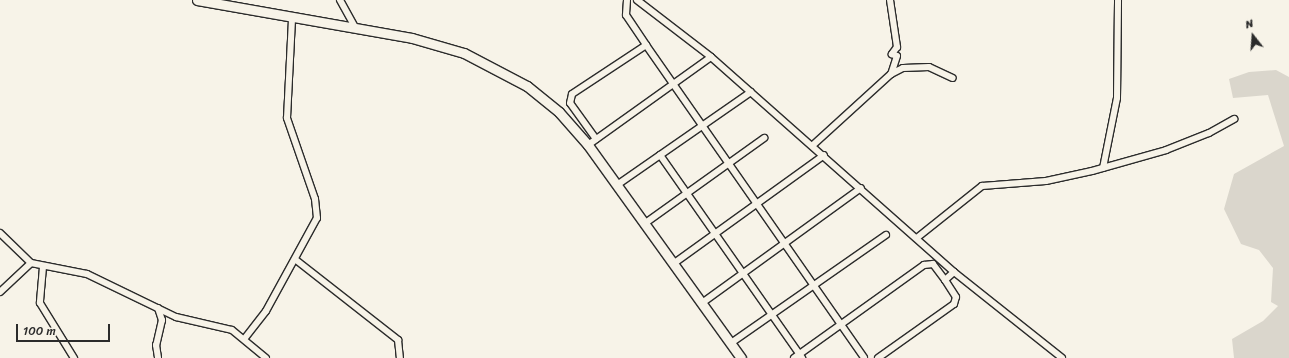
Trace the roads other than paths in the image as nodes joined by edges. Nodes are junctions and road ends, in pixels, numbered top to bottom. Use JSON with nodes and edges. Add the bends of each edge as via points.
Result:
{"nodes":[{"id":1,"x":197,"y":0,"type":"edge"},
{"id":2,"x":340,"y":0,"type":"edge"},
{"id":3,"x":627,"y":0,"type":"edge"},
{"id":4,"x":637,"y":0,"type":"edge"},
{"id":5,"x":890,"y":0,"type":"edge"},
{"id":6,"x":1118,"y":0,"type":"edge"},
{"id":7,"x":292,"y":18,"type":"junction"},
{"id":8,"x":355,"y":27,"type":"junction"},
{"id":9,"x":646,"y":45,"type":"junction"},
{"id":10,"x":712,"y":57,"type":"junction"},
{"id":11,"x":891,"y":74,"type":"junction"},
{"id":12,"x":953,"y":78,"type":"dead end"},
{"id":13,"x":672,"y":85,"type":"junction"},
{"id":14,"x":751,"y":92,"type":"junction"},
{"id":15,"x":1234,"y":119,"type":"dead end"},
{"id":16,"x":700,"y":126,"type":"junction"},
{"id":17,"x":764,"y":138,"type":"dead end"},
{"id":18,"x":592,"y":142,"type":"junction"},
{"id":19,"x":812,"y":145,"type":"junction"},
{"id":20,"x":660,"y":155,"type":"junction"},
{"id":21,"x":824,"y":155,"type":"junction"},
{"id":22,"x":728,"y":164,"type":"junction"},
{"id":23,"x":1104,"y":168,"type":"junction"},
{"id":24,"x":617,"y":185,"type":"junction"},
{"id":25,"x":861,"y":188,"type":"junction"},
{"id":26,"x":687,"y":194,"type":"junction"},
{"id":27,"x":757,"y":204,"type":"junction"},
{"id":28,"x":644,"y":224,"type":"junction"},
{"id":29,"x":0,"y":233,"type":"edge"},
{"id":30,"x":715,"y":234,"type":"junction"},
{"id":31,"x":886,"y":234,"type":"dead end"},
{"id":32,"x":918,"y":237,"type":"junction"},
{"id":33,"x":786,"y":244,"type":"junction"},
{"id":34,"x":296,"y":260,"type":"junction"},
{"id":35,"x":31,"y":262,"type":"junction"},
{"id":36,"x":673,"y":264,"type":"junction"},
{"id":37,"x":43,"y":267,"type":"junction"},
{"id":38,"x":954,"y":272,"type":"junction"},
{"id":39,"x":744,"y":273,"type":"junction"},
{"id":40,"x":945,"y":280,"type":"junction"},
{"id":41,"x":814,"y":283,"type":"junction"},
{"id":42,"x":0,"y":292,"type":"edge"},
{"id":43,"x":702,"y":303,"type":"junction"},
{"id":44,"x":158,"y":308,"type":"junction"},
{"id":45,"x":772,"y":314,"type":"junction"},
{"id":46,"x":841,"y":324,"type":"junction"},
{"id":47,"x":245,"y":338,"type":"junction"},
{"id":48,"x":731,"y":343,"type":"junction"},
{"id":49,"x":799,"y":357,"type":"edge"},
{"id":50,"x":74,"y":358,"type":"edge"},
{"id":51,"x":158,"y":358,"type":"edge"},
{"id":52,"x":266,"y":358,"type":"edge"},
{"id":53,"x":400,"y":358,"type":"edge"},
{"id":54,"x":741,"y":358,"type":"edge"},
{"id":55,"x":864,"y":358,"type":"edge"},
{"id":56,"x":878,"y":358,"type":"edge"},
{"id":57,"x":1062,"y":358,"type":"edge"}],
"edges":[{"from":1,"to":7,"type":"main road"},
{"from":2,"to":8,"type":"street"},
{"from":3,"to":9,"type":"street","via":[[626,15]]},
{"from":4,"to":10,"type":"street"},
{"from":5,"to":11,"type":"street","via":[[897,47],[892,54],[897,56]]},
{"from":6,"to":23,"type":"street","via":[[1117,98]]},
{"from":7,"to":8,"type":"main road"},
{"from":7,"to":34,"type":"street","via":[[287,118],[318,212]]},
{"from":8,"to":18,"type":"main road","via":[[419,40],[491,64],[526,86]]},
{"from":9,"to":13,"type":"street"},
{"from":9,"to":18,"type":"street","via":[[572,94],[570,103]]},
{"from":10,"to":13,"type":"street"},
{"from":10,"to":14,"type":"street"},
{"from":11,"to":12,"type":"street","via":[[903,68],[929,67]]},
{"from":11,"to":19,"type":"street"},
{"from":13,"to":16,"type":"street"},
{"from":13,"to":18,"type":"street"},
{"from":14,"to":16,"type":"street"},
{"from":14,"to":19,"type":"street"},
{"from":15,"to":23,"type":"street","via":[[1209,133],[1166,150]]},
{"from":16,"to":20,"type":"street"},
{"from":16,"to":22,"type":"street"},
{"from":17,"to":22,"type":"street"},
{"from":18,"to":24,"type":"main road"},
{"from":19,"to":21,"type":"street"},
{"from":20,"to":24,"type":"street"},
{"from":20,"to":26,"type":"street"},
{"from":21,"to":25,"type":"street"},
{"from":21,"to":27,"type":"street"},
{"from":22,"to":26,"type":"street"},
{"from":22,"to":27,"type":"street"},
{"from":23,"to":32,"type":"street","via":[[1046,181],[982,186]]},
{"from":24,"to":28,"type":"main road"},
{"from":25,"to":32,"type":"street"},
{"from":25,"to":33,"type":"street"},
{"from":26,"to":28,"type":"street"},
{"from":26,"to":30,"type":"street"},
{"from":27,"to":30,"type":"street"},
{"from":27,"to":33,"type":"street"},
{"from":28,"to":36,"type":"main road"},
{"from":29,"to":35,"type":"street"},
{"from":30,"to":36,"type":"street"},
{"from":30,"to":39,"type":"street"},
{"from":31,"to":41,"type":"street"},
{"from":32,"to":38,"type":"street"},
{"from":33,"to":39,"type":"street"},
{"from":33,"to":41,"type":"street"},
{"from":34,"to":47,"type":"street","via":[[266,310]]},
{"from":34,"to":53,"type":"street","via":[[398,340]]},
{"from":35,"to":37,"type":"street"},
{"from":35,"to":42,"type":"street"},
{"from":36,"to":43,"type":"main road"},
{"from":37,"to":44,"type":"street","via":[[86,274]]},
{"from":37,"to":50,"type":"street","via":[[40,303]]},
{"from":38,"to":40,"type":"street"},
{"from":38,"to":57,"type":"street"},
{"from":39,"to":43,"type":"street"},
{"from":39,"to":45,"type":"street"},
{"from":40,"to":46,"type":"street","via":[[933,264],[924,265]]},
{"from":40,"to":56,"type":"street","via":[[956,298],[954,304]]},
{"from":41,"to":45,"type":"street"},
{"from":41,"to":46,"type":"street"},
{"from":43,"to":48,"type":"main road"},
{"from":44,"to":47,"type":"street","via":[[176,317],[232,330]]},
{"from":44,"to":51,"type":"street","via":[[162,320],[156,345]]},
{"from":45,"to":48,"type":"street"},
{"from":45,"to":49,"type":"street"},
{"from":46,"to":49,"type":"street"},
{"from":46,"to":55,"type":"street"},
{"from":47,"to":52,"type":"street"},
{"from":48,"to":54,"type":"main road"}]}
